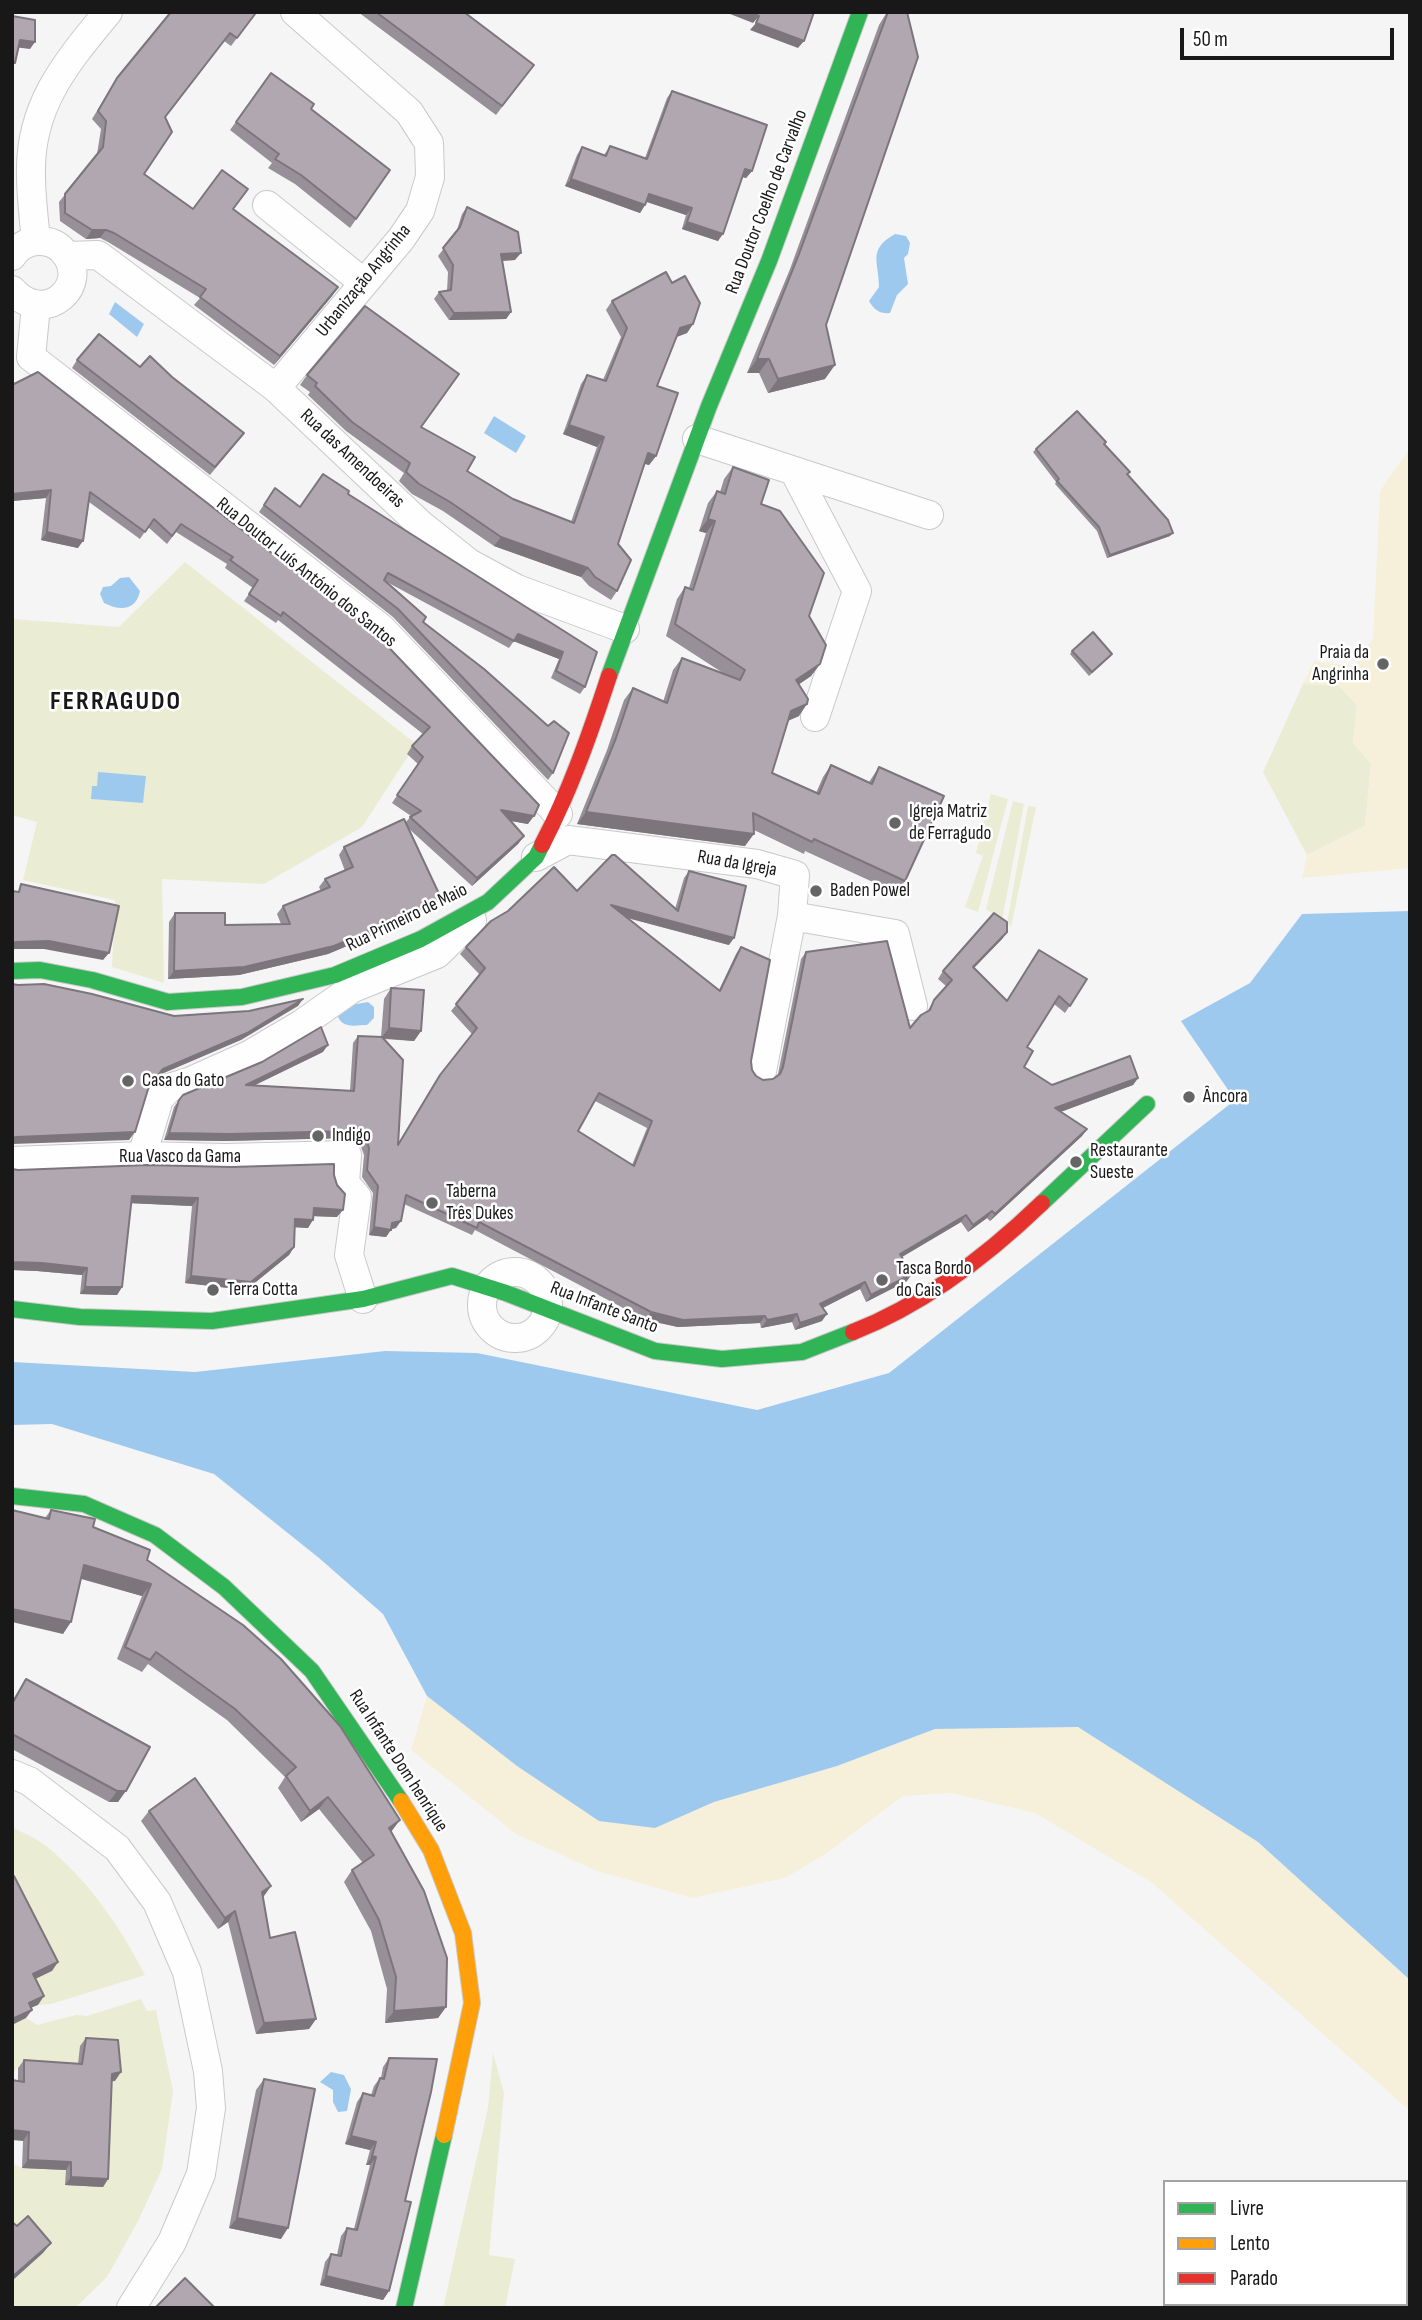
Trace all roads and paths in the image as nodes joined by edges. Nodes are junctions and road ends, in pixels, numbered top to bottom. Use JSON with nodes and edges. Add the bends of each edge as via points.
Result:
{"nodes":[{"id":1,"x":108,"y":12,"type":"edge"},
{"id":2,"x":295,"y":12,"type":"edge"},
{"id":3,"x":860,"y":12,"type":"edge"},
{"id":4,"x":267,"y":205,"type":"dead end"},
{"id":5,"x":36,"y":241,"type":"junction"},
{"id":6,"x":12,"y":256,"type":"edge"},
{"id":7,"x":67,"y":256,"type":"junction"},
{"id":8,"x":364,"y":283,"type":"junction"},
{"id":9,"x":12,"y":290,"type":"edge"},
{"id":10,"x":36,"y":306,"type":"junction"},
{"id":11,"x":22,"y":360,"type":"edge"},
{"id":12,"x":276,"y":388,"type":"junction"},
{"id":13,"x":709,"y":406,"type":"joint"},
{"id":14,"x":697,"y":439,"type":"junction"},
{"id":15,"x":794,"y":471,"type":"junction"},
{"id":16,"x":929,"y":515,"type":"dead end"},
{"id":17,"x":625,"y":629,"type":"junction"},
{"id":18,"x":816,"y":718,"type":"dead end"},
{"id":19,"x":558,"y":814,"type":"junction"},
{"id":20,"x":537,"y":857,"type":"junction"},
{"id":21,"x":488,"y":902,"type":"junction"},
{"id":22,"x":792,"y":916,"type":"junction"},
{"id":23,"x":12,"y":971,"type":"edge"},
{"id":24,"x":913,"y":1006,"type":"dead end"},
{"id":25,"x":762,"y":1071,"type":"dead end"},
{"id":26,"x":1147,"y":1104,"type":"dead end"},
{"id":27,"x":142,"y":1156,"type":"junction"},
{"id":28,"x":12,"y":1161,"type":"edge"},
{"id":29,"x":486,"y":1286,"type":"junction"},
{"id":30,"x":363,"y":1299,"type":"junction"},
{"id":31,"x":12,"y":1309,"type":"edge"},
{"id":32,"x":548,"y":1309,"type":"junction"},
{"id":33,"x":12,"y":1496,"type":"edge"},
{"id":34,"x":12,"y":1774,"type":"edge"},
{"id":35,"x":131,"y":2308,"type":"edge"},
{"id":36,"x":404,"y":2308,"type":"edge"}],
"edges":[{"from":1,"to":5,"type":"street","via":[[48,92],[35,130],[30,174]]},
{"from":2,"to":8,"type":"street","name":"Urbanização Angrinha","via":[[409,112],[429,143],[430,177],[420,211]]},
{"from":3,"to":13,"type":"street","name":"Rua Doutor Coelho de Carvalho","via":[[769,261]]},
{"from":4,"to":8,"type":"street"},
{"from":5,"to":6,"type":"street"},
{"from":5,"to":7,"type":"street","via":[[59,247]]},
{"from":7,"to":10,"type":"street","via":[[72,277],[64,296]]},
{"from":7,"to":12,"type":"street","name":"Rua das Amendoeiras","via":[[99,255]]},
{"from":8,"to":12,"type":"street","name":"Urbanização Angrinha"},
{"from":9,"to":10,"type":"street"},
{"from":10,"to":11,"type":"street"},
{"from":11,"to":19,"type":"street","name":"Rua Doutor Luís António dos Santos","via":[[381,628]]},
{"from":12,"to":17,"type":"street","name":"Rua das Amendoeiras","via":[[420,524],[468,563],[516,589]]},
{"from":13,"to":14,"type":"street","name":"Rua Primeiro de Maio"},
{"from":14,"to":15,"type":"street"},
{"from":14,"to":17,"type":"street","name":"Rua Primeiro de Maio"},
{"from":15,"to":16,"type":"street"},
{"from":15,"to":18,"type":"street","via":[[857,591]]},
{"from":17,"to":19,"type":"street","name":"Rua Primeiro de Maio"},
{"from":19,"to":20,"type":"street","name":"Rua Primeiro de Maio"},
{"from":20,"to":21,"type":"street","name":"Rua Primeiro de Maio"},
{"from":20,"to":22,"type":"street","name":"Rua da Igreja","via":[[568,840],[757,864],[795,875]]},
{"from":21,"to":23,"type":"street","name":"Rua Primeiro de Maio","via":[[421,939],[335,975],[242,997],[168,1002],[92,980],[40,970]]},
{"from":21,"to":27,"type":"street","via":[[437,954],[353,988],[249,1055],[169,1088],[159,1099]]},
{"from":22,"to":24,"type":"street","via":[[895,934]]},
{"from":22,"to":25,"type":"street"},
{"from":26,"to":32,"type":"street","name":"Rua Infante Santo","via":[[1016,1229],[935,1291],[868,1326],[802,1352],[722,1359],[655,1351]]},
{"from":27,"to":28,"type":"street","name":"Rua Vasco da Gama"},
{"from":27,"to":30,"type":"street","name":"Rua Vasco da Gama","via":[[347,1155],[345,1183],[357,1197],[349,1255]]},
{"from":29,"to":30,"type":"street","via":[[452,1276]]},
{"from":29,"to":32,"type":"street","via":[[509,1272],[530,1275],[545,1289]]},
{"from":29,"to":32,"type":"street","via":[[482,1311],[501,1335],[531,1335],[546,1319]]},
{"from":30,"to":31,"type":"street","via":[[212,1321],[80,1317]]},
{"from":33,"to":36,"type":"street","name":"Rua Infante Dom henrique","via":[[84,1504],[155,1535],[224,1587],[312,1671],[387,1777],[431,1850],[463,1933],[472,2003]]},
{"from":34,"to":35,"type":"street","via":[[29,1781],[117,1847],[157,1902],[187,1972],[211,2108],[201,2174],[172,2242]]}]}
